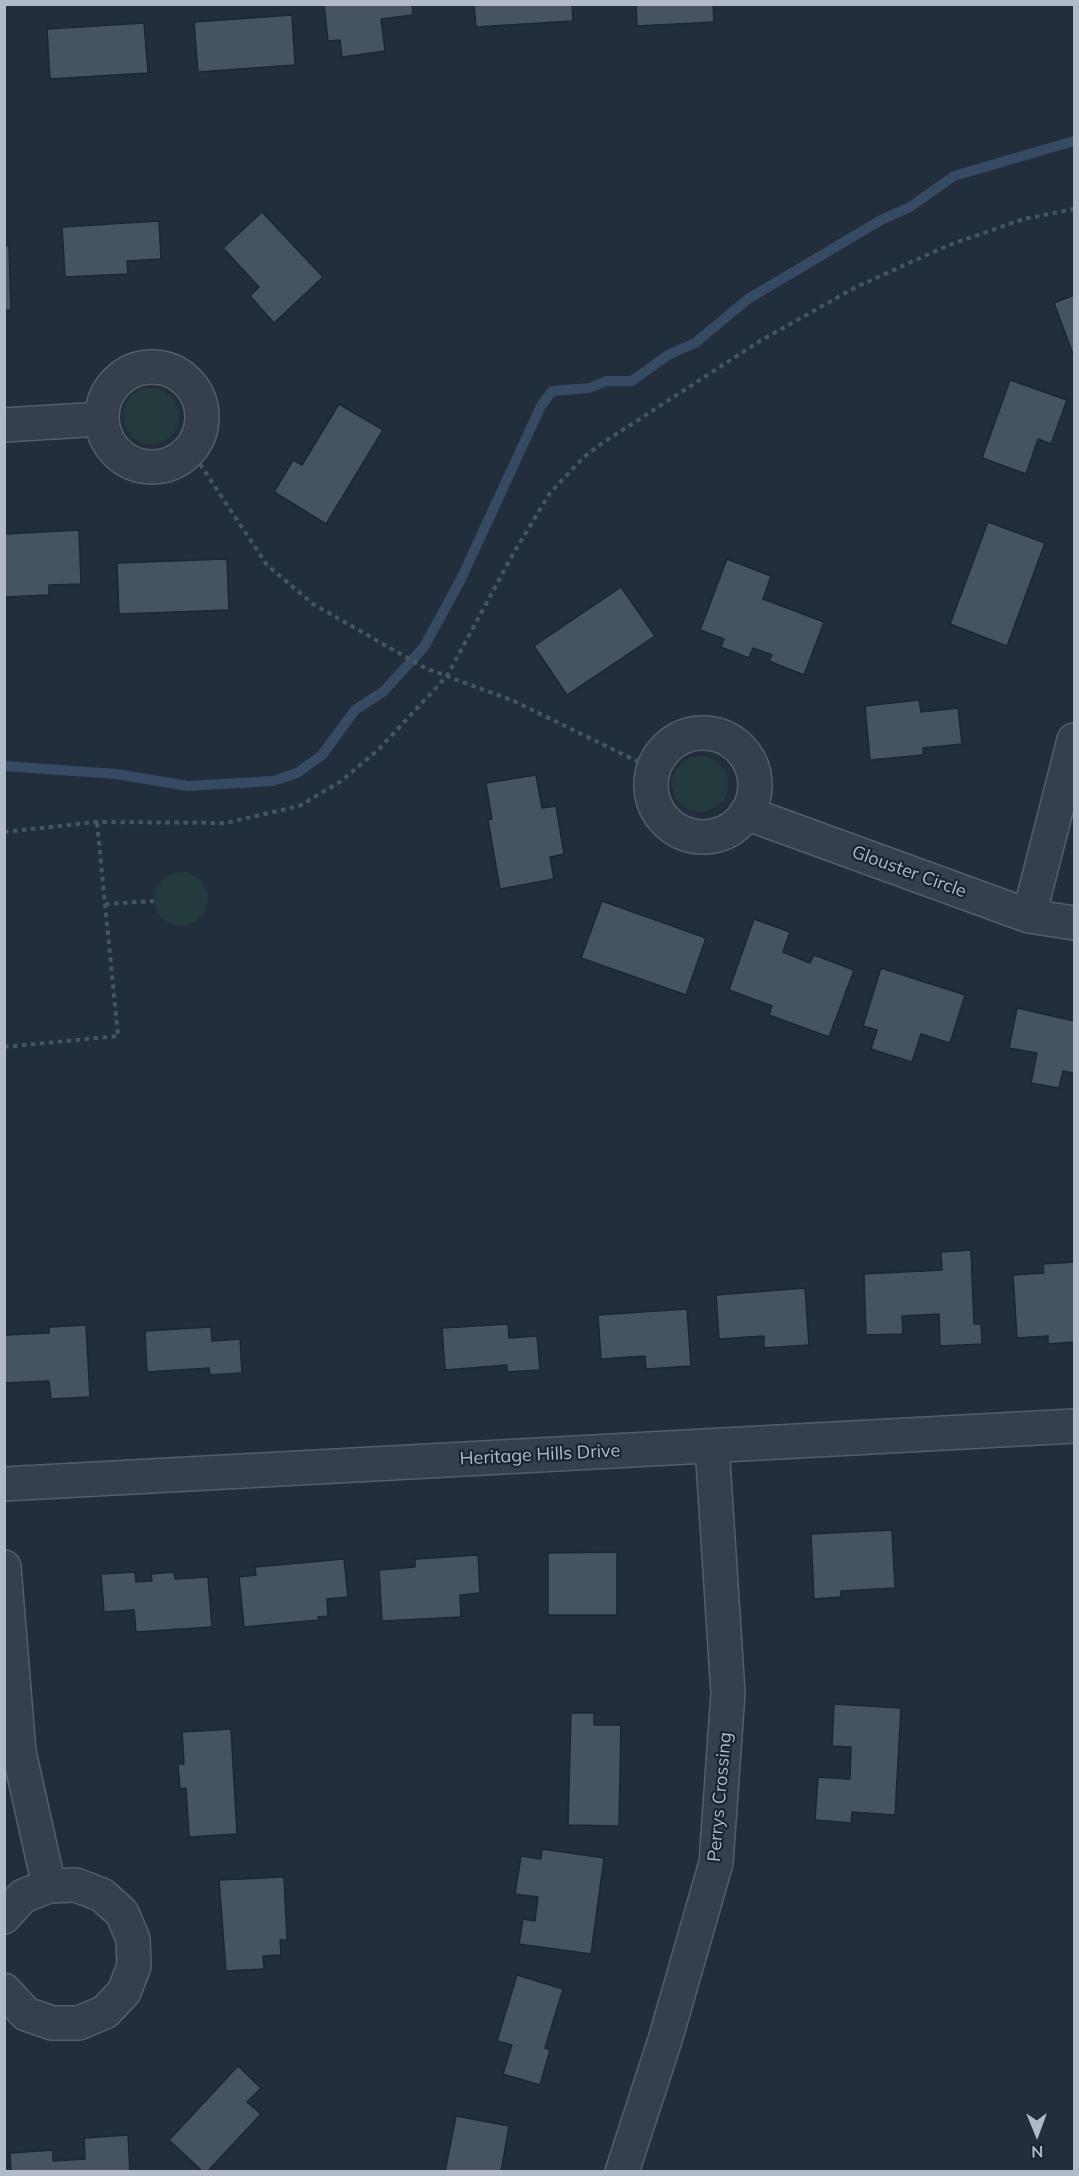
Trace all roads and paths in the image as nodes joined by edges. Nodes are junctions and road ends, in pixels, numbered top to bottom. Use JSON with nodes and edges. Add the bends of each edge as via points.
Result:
{"nodes":[{"id":1,"x":1074,"y":209,"type":"edge"},
{"id":2,"x":102,"y":419,"type":"junction"},
{"id":3,"x":4,"y":425,"type":"edge"},
{"id":4,"x":190,"y":449,"type":"junction"},
{"id":5,"x":447,"y":676,"type":"junction"},
{"id":6,"x":1074,"y":740,"type":"edge"},
{"id":7,"x":653,"y":769,"type":"junction"},
{"id":8,"x":746,"y":813,"type":"junction"},
{"id":9,"x":97,"y":822,"type":"junction"},
{"id":10,"x":4,"y":832,"type":"edge"},
{"id":11,"x":154,"y":901,"type":"dead end"},
{"id":12,"x":105,"y":904,"type":"junction"},
{"id":13,"x":1029,"y":916,"type":"junction"},
{"id":14,"x":1074,"y":923,"type":"edge"},
{"id":15,"x":4,"y":1047,"type":"edge"},
{"id":16,"x":1074,"y":1426,"type":"edge"},
{"id":17,"x":712,"y":1446,"type":"junction"},
{"id":18,"x":4,"y":1484,"type":"edge"},
{"id":19,"x":4,"y":1567,"type":"edge"},
{"id":20,"x":49,"y":1886,"type":"junction"},
{"id":21,"x":4,"y":1917,"type":"edge"},
{"id":22,"x":4,"y":1990,"type":"edge"},
{"id":23,"x":622,"y":2172,"type":"edge"}],
"edges":[{"from":1,"to":5,"type":"path","via":[[1024,219],[950,245],[856,287],[760,340],[601,444],[550,493]]},
{"from":2,"to":3,"type":"street"},
{"from":2,"to":4,"type":"street","via":[[107,440],[116,453],[130,462],[146,467],[163,466]]},
{"from":2,"to":4,"type":"street","via":[[102,407],[120,379],[150,367],[166,370],[181,376],[200,403],[202,419]]},
{"from":4,"to":5,"type":"path","via":[[267,565],[313,604],[389,649]]},
{"from":5,"to":7,"type":"path","via":[[514,701]]},
{"from":5,"to":9,"type":"path","via":[[379,749],[340,782],[299,806],[226,823]]},
{"from":6,"to":13,"type":"street"},
{"from":7,"to":8,"type":"street","via":[[653,802],[673,828],[706,837],[723,833]]},
{"from":7,"to":8,"type":"street","via":[[672,742],[687,735],[719,736],[735,744],[747,757],[754,774],[754,792]]},
{"from":8,"to":13,"type":"street","name":"Glouster Circle"},
{"from":9,"to":10,"type":"path"},
{"from":9,"to":12,"type":"path"},
{"from":11,"to":12,"type":"path"},
{"from":12,"to":15,"type":"path","via":[[118,1036]]},
{"from":13,"to":14,"type":"street","name":"Glouster Circle"},
{"from":16,"to":17,"type":"street","name":"Heritage Hills Drive"},
{"from":17,"to":18,"type":"street","name":"Heritage Hills Drive"},
{"from":17,"to":23,"type":"street","name":"Perrys Crossing","via":[[728,1693],[716,1863]]},
{"from":19,"to":20,"type":"street","via":[[19,1752]]},
{"from":20,"to":21,"type":"street","via":[[23,1896]]},
{"from":20,"to":22,"type":"street","via":[[76,1885],[102,1894],[122,1914],[133,1939],[134,1966],[124,1992],[105,2012],[79,2023],[52,2023],[26,2014]]}]}
